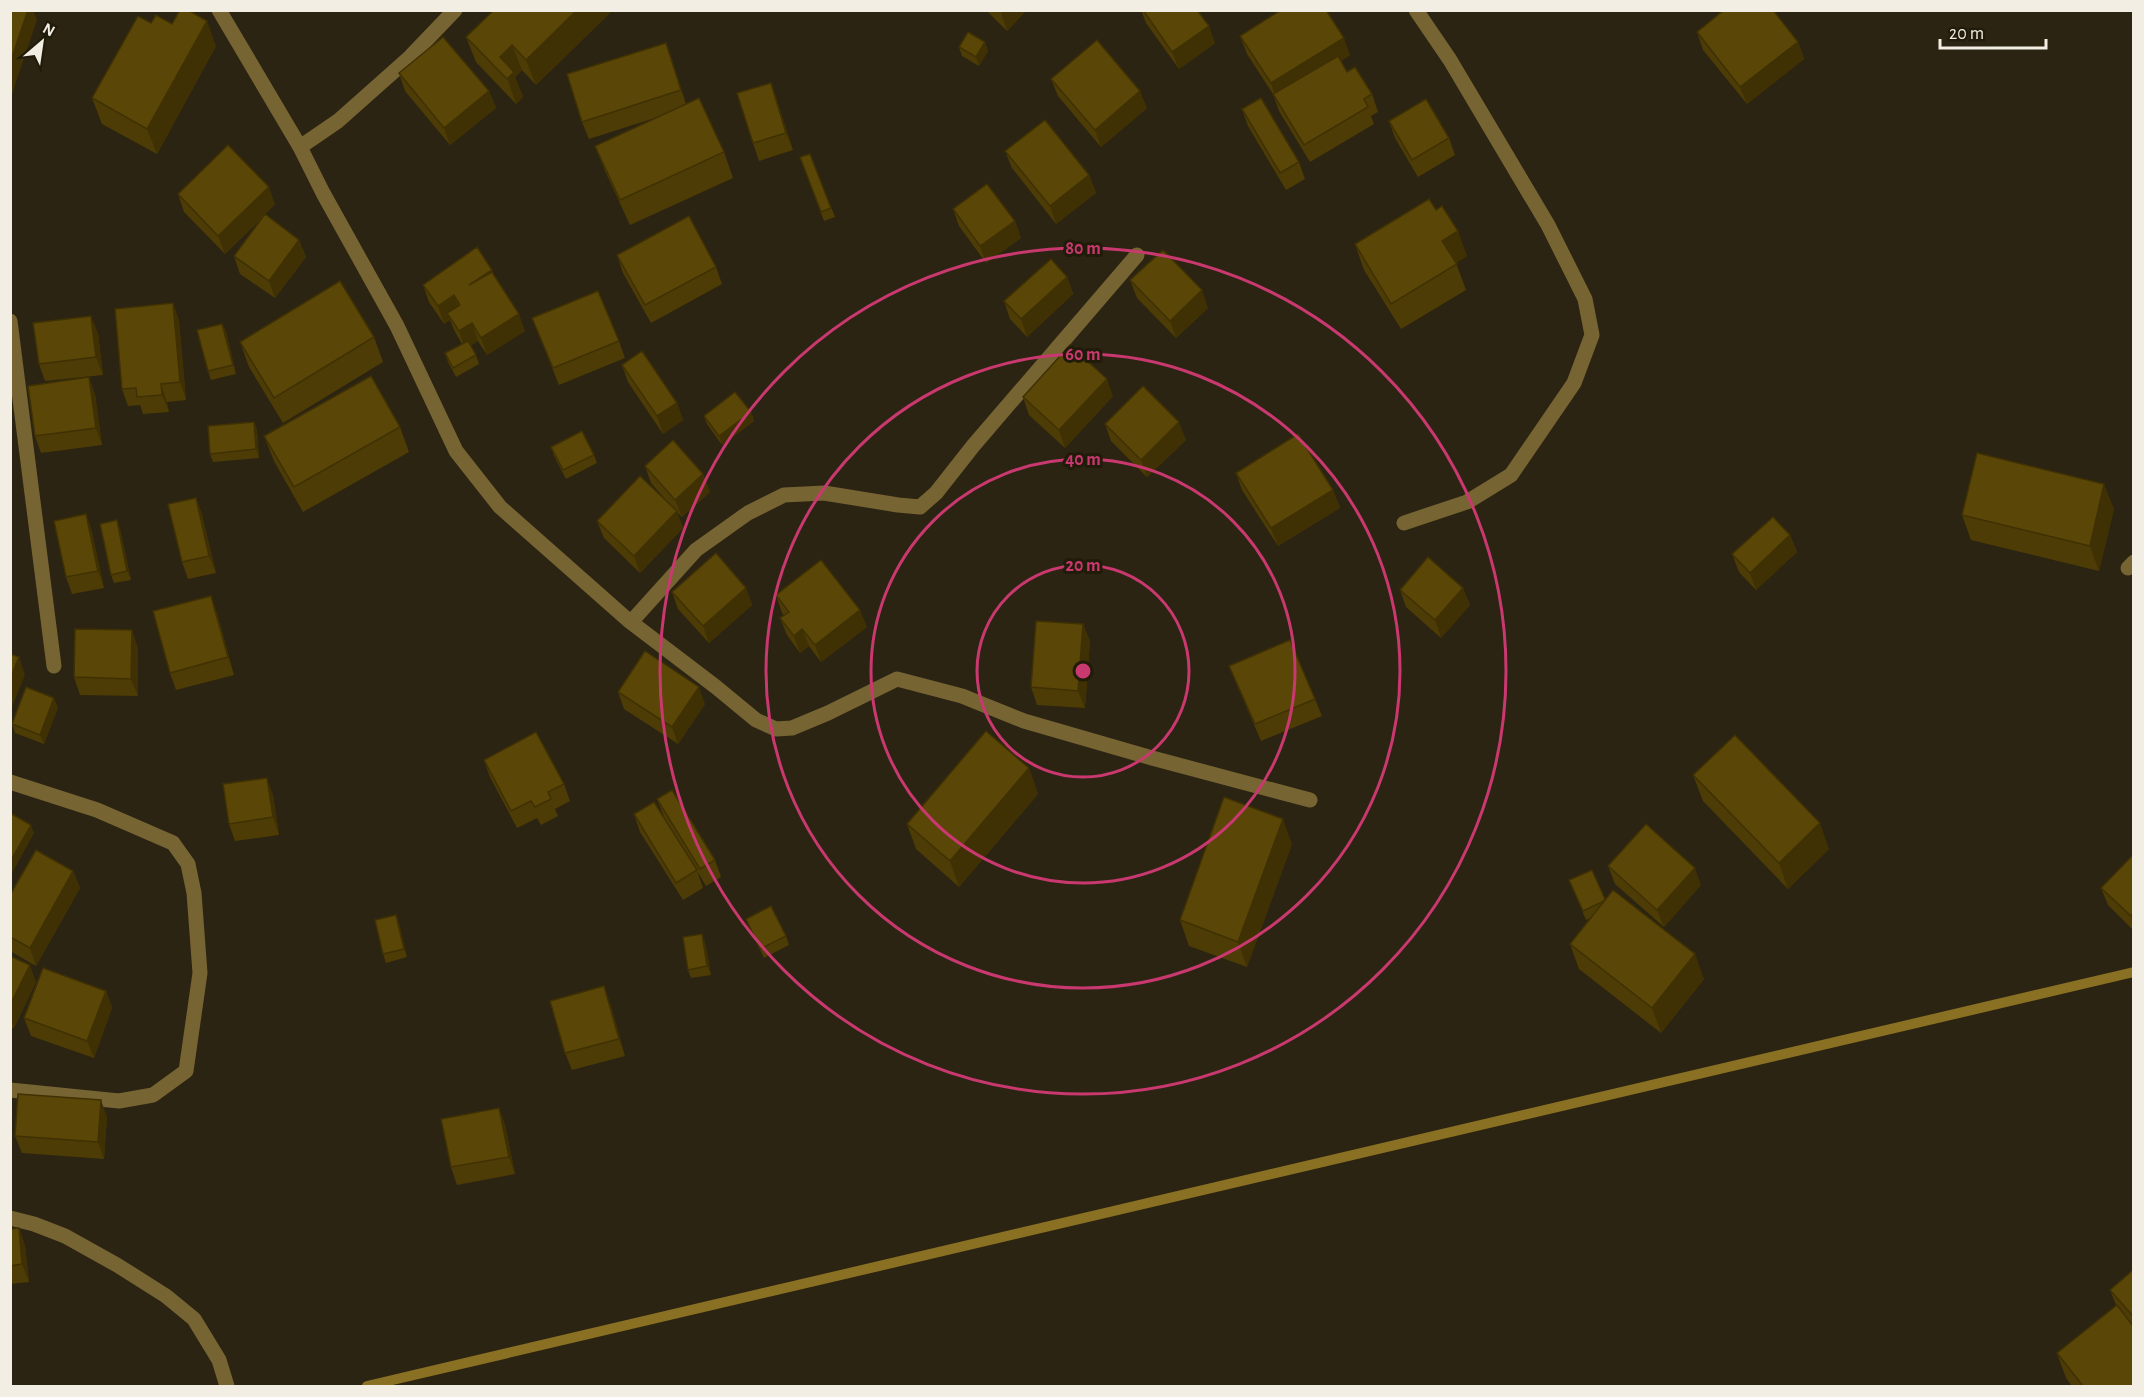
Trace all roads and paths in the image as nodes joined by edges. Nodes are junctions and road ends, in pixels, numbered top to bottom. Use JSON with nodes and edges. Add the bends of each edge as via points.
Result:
{"nodes":[{"id":1,"x":219,"y":10,"type":"edge"},
{"id":2,"x":455,"y":10,"type":"edge"},
{"id":3,"x":1416,"y":10,"type":"edge"},
{"id":4,"x":300,"y":147,"type":"junction"},
{"id":5,"x":1137,"y":255,"type":"dead end"},
{"id":6,"x":10,"y":321,"type":"edge"},
{"id":7,"x":1404,"y":523,"type":"dead end"},
{"id":8,"x":631,"y":622,"type":"junction"},
{"id":9,"x":54,"y":666,"type":"dead end"},
{"id":10,"x":10,"y":782,"type":"edge"},
{"id":11,"x":1310,"y":800,"type":"dead end"},
{"id":12,"x":10,"y":1090,"type":"edge"},
{"id":13,"x":10,"y":1218,"type":"edge"},
{"id":14,"x":228,"y":1386,"type":"edge"}],
"edges":[{"from":1,"to":4,"type":"street"},
{"from":2,"to":4,"type":"street","via":[[410,57],[338,121]]},
{"from":3,"to":7,"type":"street","via":[[1548,225],[1585,299],[1592,335],[1575,382],[1511,475],[1467,502]]},
{"from":4,"to":8,"type":"street","via":[[397,326],[456,451],[501,507]]},
{"from":5,"to":8,"type":"street","via":[[920,507],[824,493],[784,495],[748,513],[696,550]]},
{"from":6,"to":9,"type":"street"},
{"from":8,"to":11,"type":"street","via":[[756,720],[776,729],[792,728],[828,714],[897,679],[962,696],[1024,721],[1152,759]]},
{"from":10,"to":12,"type":"street","via":[[96,810],[173,843],[188,864],[200,973],[186,1071],[153,1095],[119,1101]]},
{"from":13,"to":14,"type":"street","via":[[65,1236],[166,1296],[194,1318],[219,1360]]}]}
